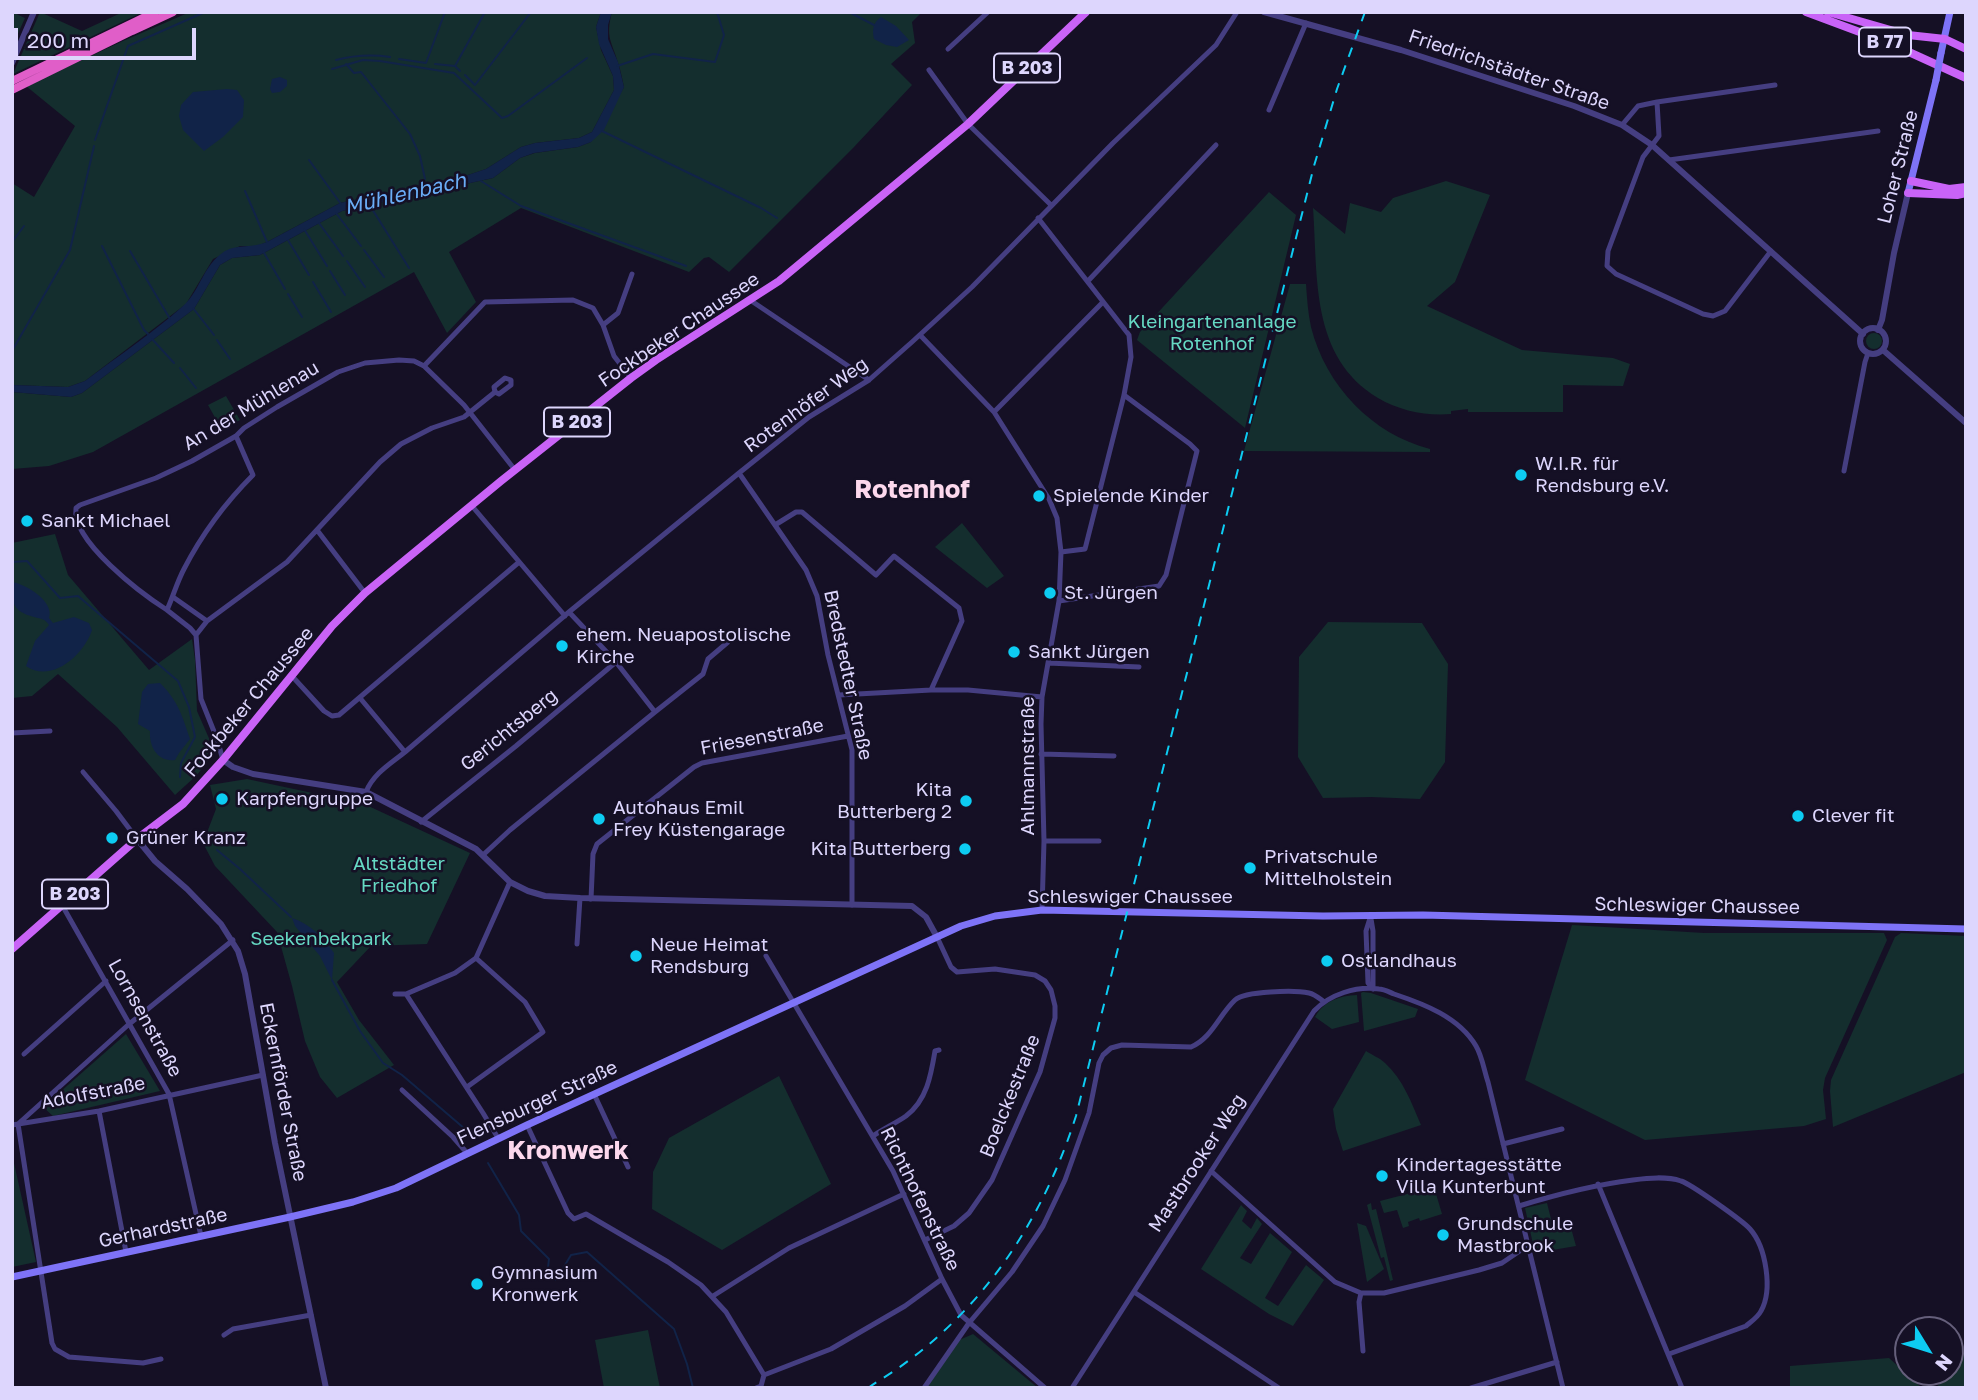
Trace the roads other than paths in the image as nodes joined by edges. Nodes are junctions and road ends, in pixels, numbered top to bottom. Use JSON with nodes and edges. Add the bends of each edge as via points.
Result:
{"nodes":[{"id":1,"x":34,"y":12,"type":"edge"},
{"id":2,"x":155,"y":12,"type":"edge"},
{"id":3,"x":173,"y":12,"type":"edge"},
{"id":4,"x":988,"y":12,"type":"edge"},
{"id":5,"x":1086,"y":12,"type":"edge"},
{"id":6,"x":1237,"y":12,"type":"edge"},
{"id":7,"x":1264,"y":12,"type":"edge"},
{"id":8,"x":1806,"y":12,"type":"edge"},
{"id":9,"x":1828,"y":12,"type":"edge"},
{"id":10,"x":1950,"y":14,"type":"edge"},
{"id":11,"x":1306,"y":23,"type":"junction"},
{"id":12,"x":1945,"y":39,"type":"junction"},
{"id":13,"x":948,"y":49,"type":"dead end"},
{"id":14,"x":1966,"y":49,"type":"edge"},
{"id":15,"x":12,"y":63,"type":"edge"},
{"id":16,"x":929,"y":70,"type":"dead end"},
{"id":17,"x":1965,"y":78,"type":"edge"},
{"id":18,"x":12,"y":81,"type":"edge"},
{"id":19,"x":1775,"y":85,"type":"dead end"},
{"id":20,"x":12,"y":90,"type":"edge"},
{"id":21,"x":1657,"y":102,"type":"junction"},
{"id":22,"x":1269,"y":110,"type":"dead end"},
{"id":23,"x":968,"y":124,"type":"junction"},
{"id":24,"x":1622,"y":125,"type":"junction"},
{"id":25,"x":1878,"y":131,"type":"dead end"},
{"id":26,"x":1216,"y":145,"type":"dead end"},
{"id":27,"x":1653,"y":145,"type":"junction"},
{"id":28,"x":1669,"y":160,"type":"junction"},
{"id":29,"x":1911,"y":181,"type":"junction"},
{"id":30,"x":1966,"y":187,"type":"edge"},
{"id":31,"x":1908,"y":193,"type":"junction"},
{"id":32,"x":1966,"y":193,"type":"edge"},
{"id":33,"x":1051,"y":205,"type":"junction"},
{"id":34,"x":1038,"y":218,"type":"junction"},
{"id":35,"x":1770,"y":251,"type":"junction"},
{"id":36,"x":632,"y":274,"type":"dead end"},
{"id":37,"x":1088,"y":281,"type":"junction"},
{"id":38,"x":750,"y":300,"type":"junction"},
{"id":39,"x":1103,"y":302,"type":"junction"},
{"id":40,"x":603,"y":325,"type":"junction"},
{"id":41,"x":1878,"y":330,"type":"junction"},
{"id":42,"x":1863,"y":334,"type":"junction"},
{"id":43,"x":920,"y":335,"type":"junction"},
{"id":44,"x":1883,"y":350,"type":"junction"},
{"id":45,"x":1868,"y":353,"type":"junction"},
{"id":46,"x":424,"y":366,"type":"junction"},
{"id":47,"x":631,"y":378,"type":"junction"},
{"id":48,"x":869,"y":380,"type":"junction"},
{"id":49,"x":495,"y":392,"type":"dead end"},
{"id":50,"x":1124,"y":395,"type":"junction"},
{"id":51,"x":994,"y":412,"type":"junction"},
{"id":52,"x":470,"y":413,"type":"junction"},
{"id":53,"x":1966,"y":423,"type":"edge"},
{"id":54,"x":236,"y":436,"type":"junction"},
{"id":55,"x":515,"y":470,"type":"junction"},
{"id":56,"x":1844,"y":471,"type":"dead end"},
{"id":57,"x":739,"y":473,"type":"junction"},
{"id":58,"x":472,"y":506,"type":"junction"},
{"id":59,"x":775,"y":526,"type":"junction"},
{"id":60,"x":317,"y":530,"type":"junction"},
{"id":61,"x":1061,"y":552,"type":"junction"},
{"id":62,"x":518,"y":563,"type":"junction"},
{"id":63,"x":365,"y":593,"type":"junction"},
{"id":64,"x":173,"y":597,"type":"junction"},
{"id":65,"x":1059,"y":601,"type":"junction"},
{"id":66,"x":167,"y":610,"type":"junction"},
{"id":67,"x":567,"y":614,"type":"junction"},
{"id":68,"x":207,"y":621,"type":"junction"},
{"id":69,"x":196,"y":635,"type":"junction"},
{"id":70,"x":729,"y":642,"type":"dead end"},
{"id":71,"x":616,"y":662,"type":"junction"},
{"id":72,"x":1048,"y":663,"type":"junction"},
{"id":73,"x":1139,"y":667,"type":"dead end"},
{"id":74,"x":290,"y":675,"type":"junction"},
{"id":75,"x":931,"y":690,"type":"junction"},
{"id":76,"x":839,"y":695,"type":"junction"},
{"id":77,"x":1042,"y":697,"type":"junction"},
{"id":78,"x":359,"y":698,"type":"junction"},
{"id":79,"x":655,"y":712,"type":"junction"},
{"id":80,"x":50,"y":731,"type":"dead end"},
{"id":81,"x":12,"y":733,"type":"edge"},
{"id":82,"x":848,"y":736,"type":"junction"},
{"id":83,"x":405,"y":752,"type":"junction"},
{"id":84,"x":1041,"y":754,"type":"junction"},
{"id":85,"x":1114,"y":756,"type":"dead end"},
{"id":86,"x":223,"y":760,"type":"junction"},
{"id":87,"x":83,"y":772,"type":"dead end"},
{"id":88,"x":366,"y":792,"type":"junction"},
{"id":89,"x":421,"y":822,"type":"junction"},
{"id":90,"x":137,"y":839,"type":"junction"},
{"id":91,"x":1045,"y":841,"type":"junction"},
{"id":92,"x":1099,"y":841,"type":"dead end"},
{"id":93,"x":483,"y":855,"type":"junction"},
{"id":94,"x":510,"y":882,"type":"junction"},
{"id":95,"x":579,"y":898,"type":"junction"},
{"id":96,"x":591,"y":899,"type":"junction"},
{"id":97,"x":62,"y":905,"type":"junction"},
{"id":98,"x":852,"y":905,"type":"junction"},
{"id":99,"x":1042,"y":910,"type":"junction"},
{"id":100,"x":1371,"y":915,"type":"junction"},
{"id":101,"x":1966,"y":929,"type":"edge"},
{"id":102,"x":937,"y":937,"type":"junction"},
{"id":103,"x":233,"y":940,"type":"junction"},
{"id":104,"x":577,"y":944,"type":"dead end"},
{"id":105,"x":12,"y":949,"type":"edge"},
{"id":106,"x":766,"y":956,"type":"dead end"},
{"id":107,"x":476,"y":958,"type":"junction"},
{"id":108,"x":106,"y":981,"type":"junction"},
{"id":109,"x":1373,"y":989,"type":"junction"},
{"id":110,"x":395,"y":994,"type":"dead end"},
{"id":111,"x":406,"y":994,"type":"junction"},
{"id":112,"x":1323,"y":1001,"type":"junction"},
{"id":113,"x":793,"y":1003,"type":"junction"},
{"id":114,"x":128,"y":1024,"type":"junction"},
{"id":115,"x":939,"y":1050,"type":"dead end"},
{"id":116,"x":24,"y":1054,"type":"dead end"},
{"id":117,"x":263,"y":1074,"type":"junction"},
{"id":118,"x":467,"y":1087,"type":"junction"},
{"id":119,"x":402,"y":1090,"type":"dead end"},
{"id":120,"x":169,"y":1094,"type":"junction"},
{"id":121,"x":594,"y":1094,"type":"junction"},
{"id":122,"x":99,"y":1111,"type":"junction"},
{"id":123,"x":15,"y":1124,"type":"edge"},
{"id":124,"x":527,"y":1125,"type":"junction"},
{"id":125,"x":1562,"y":1129,"type":"dead end"},
{"id":126,"x":873,"y":1136,"type":"junction"},
{"id":127,"x":498,"y":1138,"type":"junction"},
{"id":128,"x":1503,"y":1144,"type":"junction"},
{"id":129,"x":467,"y":1153,"type":"junction"},
{"id":130,"x":628,"y":1167,"type":"dead end"},
{"id":131,"x":1211,"y":1171,"type":"junction"},
{"id":132,"x":1598,"y":1184,"type":"junction"},
{"id":133,"x":904,"y":1194,"type":"junction"},
{"id":134,"x":1519,"y":1206,"type":"junction"},
{"id":135,"x":290,"y":1217,"type":"junction"},
{"id":136,"x":201,"y":1236,"type":"junction"},
{"id":137,"x":925,"y":1240,"type":"junction"},
{"id":138,"x":1527,"y":1246,"type":"junction"},
{"id":139,"x":126,"y":1252,"type":"junction"},
{"id":140,"x":42,"y":1270,"type":"junction"},
{"id":141,"x":12,"y":1277,"type":"edge"},
{"id":142,"x":942,"y":1279,"type":"junction"},
{"id":143,"x":1134,"y":1292,"type":"junction"},
{"id":144,"x":1361,"y":1293,"type":"junction"},
{"id":145,"x":713,"y":1296,"type":"junction"},
{"id":146,"x":311,"y":1315,"type":"junction"},
{"id":147,"x":969,"y":1323,"type":"junction"},
{"id":148,"x":223,"y":1335,"type":"dead end"},
{"id":149,"x":1363,"y":1351,"type":"dead end"},
{"id":150,"x":1669,"y":1354,"type":"junction"},
{"id":151,"x":161,"y":1359,"type":"dead end"},
{"id":152,"x":1557,"y":1362,"type":"junction"},
{"id":153,"x":764,"y":1374,"type":"junction"},
{"id":154,"x":326,"y":1388,"type":"edge"},
{"id":155,"x":756,"y":1388,"type":"edge"},
{"id":156,"x":924,"y":1388,"type":"edge"},
{"id":157,"x":1045,"y":1388,"type":"edge"},
{"id":158,"x":1072,"y":1388,"type":"edge"},
{"id":159,"x":1279,"y":1388,"type":"edge"},
{"id":160,"x":1471,"y":1388,"type":"edge"},
{"id":161,"x":1563,"y":1388,"type":"edge"},
{"id":162,"x":1682,"y":1388,"type":"edge"}],
"edges":[{"from":1,"to":15,"type":"street"},
{"from":2,"to":18,"type":"highway"},
{"from":3,"to":20,"type":"highway"},
{"from":4,"to":13,"type":"street"},
{"from":5,"to":23,"type":"main road","name":"Fockbeker Chaussee","number":"B 203"},
{"from":6,"to":33,"type":"street","name":"Rotenhöfer Weg","via":[[1216,45]]},
{"from":7,"to":11,"type":"street","name":"Friedrichstädter Straße"},
{"from":8,"to":17,"type":"main road","number":"B 77"},
{"from":9,"to":12,"type":"main road","via":[[1908,35]]},
{"from":10,"to":12,"type":"main road","name":"Loher Straße"},
{"from":11,"to":22,"type":"street"},
{"from":11,"to":24,"type":"street","name":"Friedrichstädter Straße"},
{"from":12,"to":14,"type":"main road"},
{"from":12,"to":29,"type":"main road","name":"Loher Straße","bridge":true},
{"from":16,"to":23,"type":"street"},
{"from":19,"to":21,"type":"street","name":"Friedrichstädter Straße"},
{"from":21,"to":24,"type":"street","name":"Friedrichstädter Straße","via":[[1637,106]]},
{"from":21,"to":27,"type":"street","via":[[1659,136]]},
{"from":23,"to":33,"type":"street"},
{"from":23,"to":38,"type":"main road","name":"Fockbeker Chaussee","number":"B 203"},
{"from":24,"to":27,"type":"street","name":"Friedrichstädter Straße"},
{"from":25,"to":28,"type":"street"},
{"from":26,"to":37,"type":"street"},
{"from":27,"to":28,"type":"street","name":"Friedrichstädter Straße"},
{"from":27,"to":35,"type":"street","via":[[1643,157],[1608,251],[1607,266],[1713,316],[1725,311]]},
{"from":28,"to":35,"type":"street","name":"Friedrichstädter Straße"},
{"from":29,"to":30,"type":"main road","via":[[1949,189]]},
{"from":29,"to":31,"type":"main road","name":"Loher Straße"},
{"from":31,"to":32,"type":"main road"},
{"from":31,"to":41,"type":"street","name":"Loher Straße"},
{"from":33,"to":34,"type":"street","name":"Rotenhöfer Weg"},
{"from":34,"to":37,"type":"street"},
{"from":34,"to":43,"type":"street","name":"Rotenhöfer Weg"},
{"from":35,"to":42,"type":"street","name":"Friedrichstädter Straße"},
{"from":36,"to":40,"type":"street","via":[[618,313]]},
{"from":37,"to":39,"type":"street"},
{"from":38,"to":47,"type":"main road","name":"Fockbeker Chaussee","number":"B 203"},
{"from":38,"to":48,"type":"street"},
{"from":39,"to":50,"type":"street","via":[[1129,335],[1131,357]]},
{"from":39,"to":51,"type":"street"},
{"from":40,"to":46,"type":"street","via":[[593,308],[573,300],[485,302]]},
{"from":40,"to":47,"type":"street","via":[[614,356]]},
{"from":41,"to":42,"type":"street"},
{"from":41,"to":44,"type":"street","via":[[1885,337]]},
{"from":42,"to":45,"type":"street","via":[[1861,344]]},
{"from":43,"to":48,"type":"street","name":"Rotenhöfer Weg"},
{"from":43,"to":51,"type":"street","name":"Ahlmannstraße"},
{"from":44,"to":45,"type":"street"},
{"from":44,"to":53,"type":"street"},
{"from":45,"to":56,"type":"street"},
{"from":46,"to":52,"type":"street"},
{"from":46,"to":54,"type":"street","name":"An der Mühlenau","via":[[399,360],[365,363],[338,372]]},
{"from":47,"to":55,"type":"main road","name":"Fockbeker Chaussee","number":"B 203"},
{"from":48,"to":57,"type":"street","name":"Rotenhöfer Weg","via":[[809,418]]},
{"from":49,"to":52,"type":"street"},
{"from":50,"to":61,"type":"street","via":[[1085,549]]},
{"from":50,"to":65,"type":"street","via":[[1197,452],[1166,575],[1159,586]]},
{"from":51,"to":61,"type":"street","name":"Ahlmannstraße","via":[[1049,499],[1057,518]]},
{"from":52,"to":55,"type":"street"},
{"from":52,"to":60,"type":"street","via":[[401,444]]},
{"from":54,"to":64,"type":"street","via":[[253,475],[207,529]]},
{"from":54,"to":66,"type":"street","name":"An der Mühlenau","via":[[156,478],[76,508],[80,529],[108,565]]},
{"from":55,"to":58,"type":"main road","name":"Fockbeker Chaussee","number":"B 203"},
{"from":57,"to":59,"type":"street","name":"Bredstedter Straße"},
{"from":57,"to":67,"type":"street","name":"Rotenhöfer Weg"},
{"from":58,"to":62,"type":"street"},
{"from":58,"to":63,"type":"main road","name":"Fockbeker Chaussee","number":"B 203"},
{"from":59,"to":75,"type":"street","via":[[802,512],[876,575],[894,556],[960,608],[962,621]]},
{"from":59,"to":76,"type":"street","name":"Bredstedter Straße","via":[[806,570],[817,596]]},
{"from":60,"to":63,"type":"street"},
{"from":60,"to":68,"type":"street","via":[[287,562]]},
{"from":61,"to":65,"type":"street","name":"Ahlmannstraße"},
{"from":62,"to":67,"type":"street"},
{"from":62,"to":78,"type":"street"},
{"from":63,"to":74,"type":"main road","name":"Fockbeker Chaussee","number":"B 203"},
{"from":64,"to":66,"type":"street"},
{"from":64,"to":68,"type":"street"},
{"from":65,"to":72,"type":"street","name":"Ahlmannstraße"},
{"from":66,"to":69,"type":"street"},
{"from":67,"to":71,"type":"street"},
{"from":67,"to":83,"type":"street","name":"Rotenhöfer Weg"},
{"from":68,"to":69,"type":"street"},
{"from":69,"to":86,"type":"street","via":[[201,699]]},
{"from":70,"to":79,"type":"street","via":[[708,659],[703,674]]},
{"from":71,"to":79,"type":"street"},
{"from":71,"to":89,"type":"street","name":"Gerichtsberg"},
{"from":72,"to":73,"type":"street"},
{"from":72,"to":77,"type":"street","name":"Ahlmannstraße"},
{"from":74,"to":78,"type":"street","via":[[332,716]]},
{"from":74,"to":86,"type":"main road","name":"Fockbeker Chaussee","number":"B 203"},
{"from":75,"to":76,"type":"street"},
{"from":75,"to":77,"type":"street"},
{"from":76,"to":82,"type":"street","name":"Bredstedter Straße"},
{"from":77,"to":84,"type":"street","name":"Ahlmannstraße"},
{"from":78,"to":83,"type":"street"},
{"from":79,"to":93,"type":"street"},
{"from":80,"to":81,"type":"street"},
{"from":82,"to":96,"type":"street","name":"Friesenstraße","via":[[694,767],[597,844]]},
{"from":82,"to":98,"type":"street","name":"Bredstedter Straße","via":[[853,759]]},
{"from":83,"to":88,"type":"street","name":"Rotenhöfer Weg","via":[[379,772]]},
{"from":84,"to":85,"type":"street"},
{"from":84,"to":91,"type":"street","name":"Ahlmannstraße"},
{"from":86,"to":88,"type":"street","via":[[253,774]]},
{"from":86,"to":90,"type":"main road","name":"Fockbeker Chaussee","number":"B 203","via":[[183,804]]},
{"from":87,"to":90,"type":"street"},
{"from":88,"to":89,"type":"street"},
{"from":89,"to":93,"type":"street"},
{"from":90,"to":97,"type":"main road","number":"B 203"},
{"from":90,"to":103,"type":"street","name":"Eckernförder Straße"},
{"from":91,"to":92,"type":"street"},
{"from":91,"to":99,"type":"street","name":"Ahlmannstraße"},
{"from":93,"to":94,"type":"street"},
{"from":94,"to":95,"type":"street","via":[[545,896]]},
{"from":94,"to":107,"type":"street"},
{"from":95,"to":96,"type":"street"},
{"from":95,"to":104,"type":"street"},
{"from":96,"to":98,"type":"street"},
{"from":97,"to":105,"type":"main road","number":"B 203"},
{"from":97,"to":108,"type":"street","name":"Lornsenstraße"},
{"from":98,"to":102,"type":"street","via":[[912,906],[926,917]]},
{"from":99,"to":100,"type":"main road","name":"Schleswiger Chaussee"},
{"from":99,"to":102,"type":"main road","name":"Schleswiger Chaussee","via":[[973,921]]},
{"from":100,"to":101,"type":"main road","name":"Schleswiger Chaussee"},
{"from":100,"to":109,"type":"street"},
{"from":102,"to":113,"type":"main road","name":"Flensburger Straße"},
{"from":102,"to":137,"type":"street","name":"Boelckestraße","via":[[957,972],[995,969],[1035,975],[1054,997],[1055,1018],[1040,1072],[992,1180],[969,1213]]},
{"from":103,"to":114,"type":"street"},
{"from":103,"to":117,"type":"street","name":"Eckernförder Straße","via":[[245,974]]},
{"from":106,"to":113,"type":"street"},
{"from":107,"to":111,"type":"street"},
{"from":107,"to":118,"type":"street","via":[[526,1002],[543,1032]]},
{"from":108,"to":114,"type":"street","name":"Lornsenstraße"},
{"from":108,"to":116,"type":"street"},
{"from":109,"to":112,"type":"street"},
{"from":109,"to":128,"type":"street","via":[[1444,1015],[1468,1035],[1480,1056]]},
{"from":110,"to":111,"type":"street"},
{"from":111,"to":118,"type":"street"},
{"from":112,"to":131,"type":"street","name":"Mastbrooker Weg"},
{"from":112,"to":147,"type":"street","via":[[1310,993],[1246,994],[1191,1047],[1122,1045],[1103,1055],[1065,1180],[1043,1226]]},
{"from":113,"to":121,"type":"main road","name":"Flensburger Straße"},
{"from":113,"to":126,"type":"street","name":"Richthofenstraße"},
{"from":114,"to":120,"type":"street","name":"Lornsenstraße"},
{"from":114,"to":123,"type":"street"},
{"from":115,"to":126,"type":"street","via":[[934,1051],[928,1084],[917,1105]]},
{"from":117,"to":120,"type":"street","name":"Adolfstraße"},
{"from":117,"to":135,"type":"street","name":"Eckernförder Straße"},
{"from":118,"to":127,"type":"street"},
{"from":119,"to":129,"type":"street"},
{"from":120,"to":122,"type":"street","name":"Adolfstraße"},
{"from":120,"to":136,"type":"street","name":"Lornsenstraße"},
{"from":121,"to":124,"type":"main road","name":"Flensburger Straße"},
{"from":121,"to":130,"type":"street"},
{"from":122,"to":123,"type":"street","name":"Adolfstraße"},
{"from":122,"to":139,"type":"street"},
{"from":123,"to":140,"type":"street"},
{"from":124,"to":127,"type":"main road","name":"Flensburger Straße"},
{"from":124,"to":145,"type":"street","via":[[574,1219],[586,1214],[688,1275]]},
{"from":125,"to":128,"type":"street"},
{"from":126,"to":133,"type":"street","name":"Richthofenstraße"},
{"from":127,"to":129,"type":"main road","name":"Flensburger Straße"},
{"from":128,"to":134,"type":"street"},
{"from":129,"to":135,"type":"main road","name":"Flensburger Straße","via":[[396,1188]]},
{"from":131,"to":143,"type":"street","name":"Mastbrooker Weg"},
{"from":131,"to":144,"type":"street","via":[[1335,1282]]},
{"from":132,"to":134,"type":"street"},
{"from":132,"to":150,"type":"street"},
{"from":132,"to":150,"type":"street","via":[[1653,1178],[1680,1181],[1750,1228],[1757,1240],[1764,1259],[1762,1310],[1746,1326]]},
{"from":133,"to":137,"type":"street","name":"Richthofenstraße"},
{"from":133,"to":145,"type":"street","via":[[789,1248]]},
{"from":134,"to":138,"type":"street"},
{"from":135,"to":136,"type":"main road","name":"Gerhardstraße"},
{"from":135,"to":146,"type":"street","name":"Eckernförder Straße"},
{"from":136,"to":139,"type":"main road","name":"Gerhardstraße"},
{"from":137,"to":142,"type":"street","name":"Richthofenstraße"},
{"from":138,"to":144,"type":"street","via":[[1479,1270],[1384,1293]]},
{"from":138,"to":152,"type":"street"},
{"from":139,"to":140,"type":"main road","name":"Gerhardstraße"},
{"from":140,"to":141,"type":"main road","name":"Gerhardstraße"},
{"from":140,"to":151,"type":"street","via":[[52,1343],[60,1353],[143,1363]]},
{"from":142,"to":147,"type":"street","name":"Richthofenstraße"},
{"from":142,"to":153,"type":"street","via":[[831,1349]]},
{"from":143,"to":158,"type":"street","name":"Mastbrooker Weg"},
{"from":143,"to":159,"type":"street"},
{"from":144,"to":149,"type":"street"},
{"from":145,"to":153,"type":"street"},
{"from":146,"to":148,"type":"street","via":[[233,1328]]},
{"from":146,"to":154,"type":"street","name":"Eckernförder Straße"},
{"from":147,"to":156,"type":"street"},
{"from":147,"to":157,"type":"street","name":"Richthofenstraße"},
{"from":150,"to":162,"type":"street"},
{"from":152,"to":160,"type":"street"},
{"from":152,"to":161,"type":"street"},
{"from":153,"to":155,"type":"street"}]}
